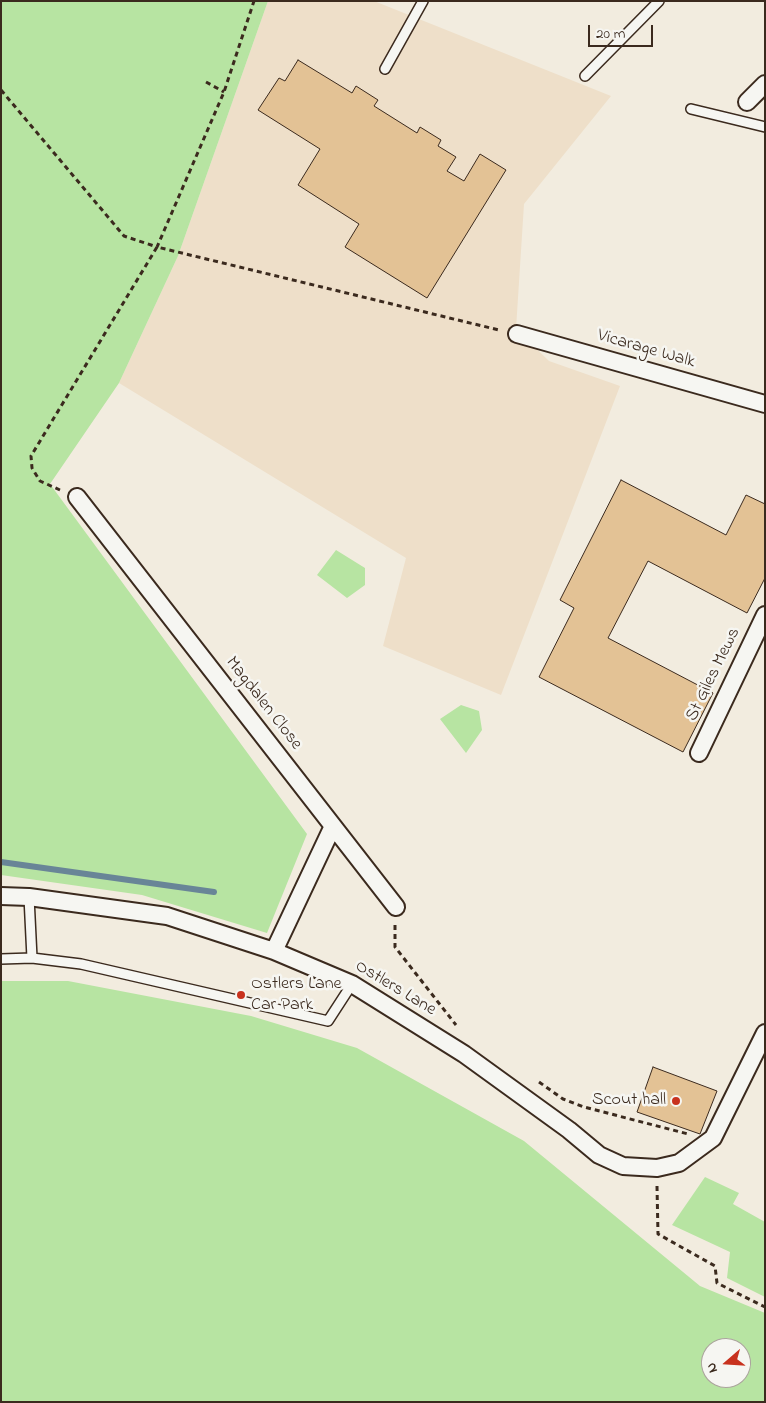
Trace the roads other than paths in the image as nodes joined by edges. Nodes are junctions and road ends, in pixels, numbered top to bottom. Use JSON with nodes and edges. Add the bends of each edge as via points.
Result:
{"nodes":[{"id":1,"x":423,"y":1,"type":"edge"},
{"id":2,"x":659,"y":1,"type":"edge"},
{"id":3,"x":384,"y":69,"type":"dead end"},
{"id":4,"x":585,"y":76,"type":"dead end"},
{"id":5,"x":765,"y":84,"type":"edge"},
{"id":6,"x":747,"y":102,"type":"dead end"},
{"id":7,"x":692,"y":108,"type":"dead end"},
{"id":8,"x":765,"y":127,"type":"edge"},
{"id":9,"x":516,"y":334,"type":"road end"},
{"id":10,"x":765,"y":404,"type":"edge"},
{"id":11,"x":77,"y":497,"type":"road end"},
{"id":12,"x":765,"y":615,"type":"edge"},
{"id":13,"x":699,"y":753,"type":"dead end"},
{"id":14,"x":333,"y":826,"type":"junction"},
{"id":15,"x":1,"y":896,"type":"edge"},
{"id":16,"x":28,"y":897,"type":"junction"},
{"id":17,"x":396,"y":906,"type":"road end"},
{"id":18,"x":274,"y":951,"type":"junction"},
{"id":19,"x":32,"y":958,"type":"junction"},
{"id":20,"x":1,"y":959,"type":"edge"},
{"id":21,"x":352,"y":984,"type":"junction"},
{"id":22,"x":765,"y":1033,"type":"edge"}],
"edges":[{"from":1,"to":3,"type":"lane"},
{"from":2,"to":4,"type":"lane"},
{"from":5,"to":6,"type":"street"},
{"from":7,"to":8,"type":"lane"},
{"from":9,"to":10,"type":"street","name":"Vicarage Walk"},
{"from":11,"to":14,"type":"street","name":"Magdalen Close"},
{"from":12,"to":13,"type":"street","name":"St Giles Mews"},
{"from":14,"to":17,"type":"street","name":"Magdalen Close"},
{"from":14,"to":18,"type":"street"},
{"from":15,"to":16,"type":"street","name":"Ostlers Lane"},
{"from":16,"to":18,"type":"street","name":"Ostlers Lane","via":[[167,916]]},
{"from":16,"to":19,"type":"lane"},
{"from":18,"to":21,"type":"street","name":"Ostlers Lane"},
{"from":19,"to":20,"type":"lane"},
{"from":19,"to":21,"type":"lane","via":[[81,964],[328,1021]]},
{"from":21,"to":22,"type":"street","name":"Ostlers Lane","via":[[464,1054],[599,1155],[623,1166],[656,1168],[679,1163],[713,1138]]}]}
